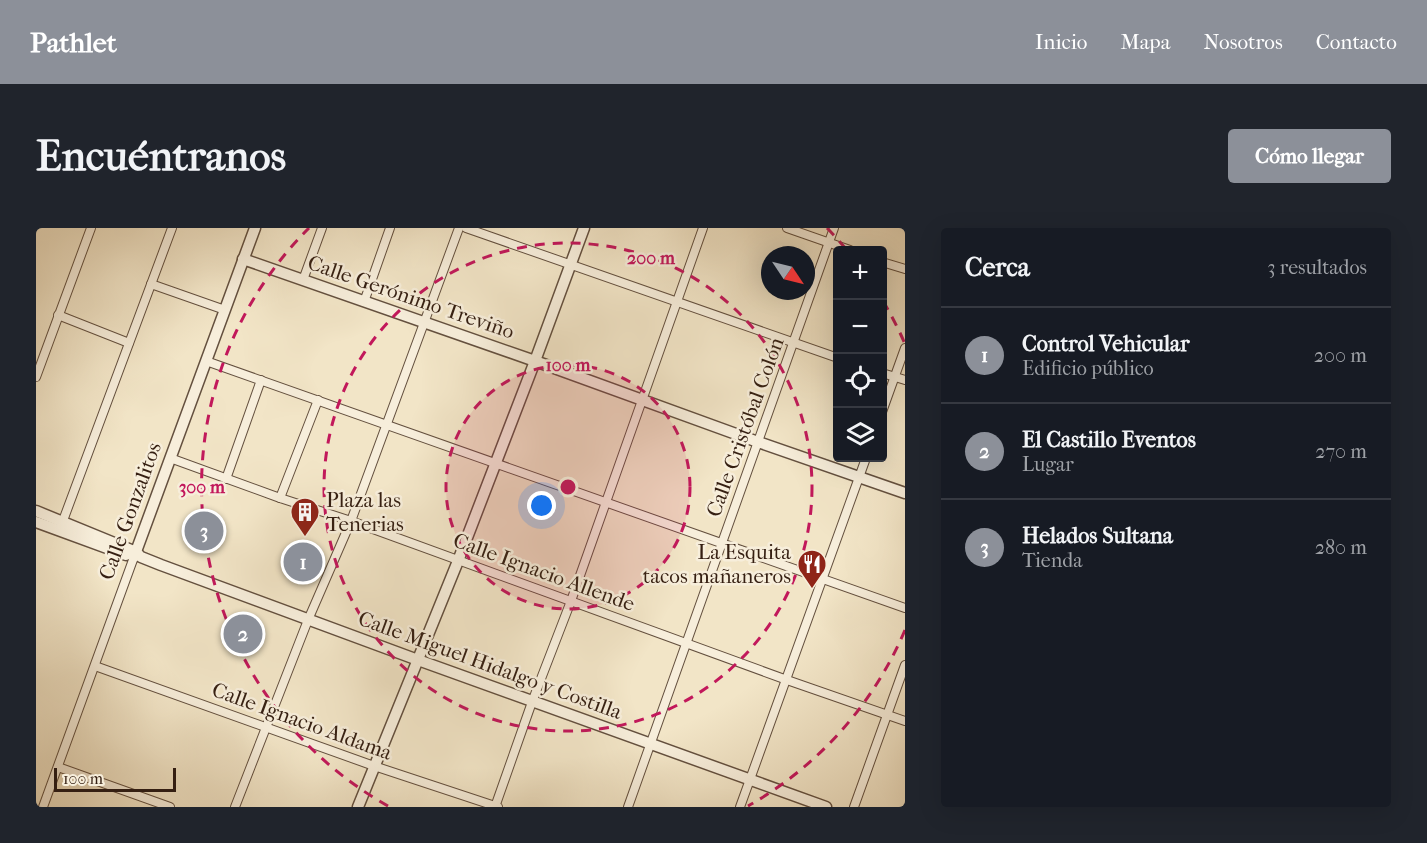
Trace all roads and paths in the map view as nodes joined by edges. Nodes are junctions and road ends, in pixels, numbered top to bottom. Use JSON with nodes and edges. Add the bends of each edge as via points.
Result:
{"nodes":[{"id":1,"x":91,"y":228,"type":"edge"},
{"id":2,"x":172,"y":228,"type":"edge"},
{"id":3,"x":255,"y":228,"type":"edge"},
{"id":4,"x":322,"y":228,"type":"edge"},
{"id":5,"x":390,"y":228,"type":"edge"},
{"id":6,"x":459,"y":228,"type":"edge"},
{"id":7,"x":466,"y":228,"type":"edge"},
{"id":8,"x":584,"y":228,"type":"edge"},
{"id":9,"x":703,"y":228,"type":"edge"},
{"id":10,"x":786,"y":228,"type":"edge"},
{"id":11,"x":834,"y":228,"type":"edge"},
{"id":12,"x":829,"y":243,"type":"junction"},
{"id":13,"x":838,"y":246,"type":"edge"},
{"id":14,"x":243,"y":259,"type":"junction"},
{"id":15,"x":571,"y":264,"type":"junction"},
{"id":16,"x":887,"y":264,"type":"edge"},
{"id":17,"x":905,"y":269,"type":"edge"},
{"id":18,"x":303,"y":280,"type":"junction"},
{"id":19,"x":151,"y":284,"type":"junction"},
{"id":20,"x":364,"y":302,"type":"junction"},
{"id":21,"x":676,"y":302,"type":"junction"},
{"id":22,"x":225,"y":310,"type":"junction"},
{"id":23,"x":58,"y":315,"type":"junction"},
{"id":24,"x":424,"y":322,"type":"junction"},
{"id":25,"x":129,"y":343,"type":"junction"},
{"id":26,"x":794,"y":343,"type":"junction"},
{"id":27,"x":905,"y":348,"type":"edge"},
{"id":28,"x":833,"y":357,"type":"edge"},
{"id":29,"x":206,"y":361,"type":"junction"},
{"id":30,"x":535,"y":361,"type":"junction"},
{"id":31,"x":887,"y":375,"type":"edge"},
{"id":32,"x":36,"y":377,"type":"edge"},
{"id":33,"x":895,"y":377,"type":"junction"},
{"id":34,"x":261,"y":380,"type":"junction"},
{"id":35,"x":905,"y":380,"type":"edge"},
{"id":36,"x":318,"y":400,"type":"junction"},
{"id":37,"x":642,"y":400,"type":"junction"},
{"id":38,"x":883,"y":408,"type":"edge"},
{"id":39,"x":387,"y":424,"type":"junction"},
{"id":40,"x":758,"y":442,"type":"junction"},
{"id":41,"x":170,"y":458,"type":"junction"},
{"id":42,"x":865,"y":462,"type":"edge"},
{"id":43,"x":496,"y":463,"type":"junction"},
{"id":44,"x":859,"y":477,"type":"junction"},
{"id":45,"x":226,"y":479,"type":"junction"},
{"id":46,"x":905,"y":493,"type":"edge"},
{"id":47,"x":280,"y":498,"type":"junction"},
{"id":48,"x":606,"y":502,"type":"junction"},
{"id":49,"x":36,"y":511,"type":"edge"},
{"id":50,"x":351,"y":521,"type":"junction"},
{"id":51,"x":36,"y":522,"type":"edge"},
{"id":52,"x":61,"y":526,"type":"junction"},
{"id":53,"x":722,"y":543,"type":"junction"},
{"id":54,"x":137,"y":555,"type":"junction"},
{"id":55,"x":458,"y":561,"type":"junction"},
{"id":56,"x":822,"y":579,"type":"junction"},
{"id":57,"x":571,"y":601,"type":"junction"},
{"id":58,"x":905,"y":608,"type":"edge"},
{"id":59,"x":308,"y":620,"type":"junction"},
{"id":60,"x":686,"y":643,"type":"junction"},
{"id":61,"x":418,"y":660,"type":"junction"},
{"id":62,"x":905,"y":665,"type":"edge"},
{"id":63,"x":95,"y":666,"type":"junction"},
{"id":64,"x":787,"y":680,"type":"junction"},
{"id":65,"x":532,"y":702,"type":"junction"},
{"id":66,"x":887,"y":715,"type":"junction"},
{"id":67,"x":905,"y":721,"type":"edge"},
{"id":68,"x":266,"y":727,"type":"junction"},
{"id":69,"x":649,"y":744,"type":"junction"},
{"id":70,"x":374,"y":766,"type":"junction"},
{"id":71,"x":58,"y":767,"type":"junction"},
{"id":72,"x":750,"y":779,"type":"junction"},
{"id":73,"x":43,"y":807,"type":"edge"},
{"id":74,"x":170,"y":807,"type":"edge"},
{"id":75,"x":235,"y":807,"type":"edge"},
{"id":76,"x":358,"y":807,"type":"edge"},
{"id":77,"x":496,"y":807,"type":"edge"},
{"id":78,"x":627,"y":807,"type":"edge"},
{"id":79,"x":740,"y":807,"type":"edge"},
{"id":80,"x":826,"y":807,"type":"edge"},
{"id":81,"x":854,"y":807,"type":"edge"}],
"edges":[{"from":1,"to":23,"type":"street"},
{"from":2,"to":19,"type":"street"},
{"from":3,"to":14,"type":"street","name":"Calle Gonzalitos"},
{"from":4,"to":18,"type":"street"},
{"from":5,"to":20,"type":"street"},
{"from":6,"to":24,"type":"street"},
{"from":7,"to":15,"type":"street"},
{"from":8,"to":15,"type":"street"},
{"from":9,"to":21,"type":"street"},
{"from":10,"to":12,"type":"street"},
{"from":11,"to":12,"type":"street","name":"Calle Cristóbal Colón"},
{"from":12,"to":13,"type":"street"},
{"from":12,"to":26,"type":"street","name":"Calle Cristóbal Colón"},
{"from":14,"to":18,"type":"street","name":"Calle Gerónimo Treviño"},
{"from":14,"to":22,"type":"street","name":"Calle Gonzalitos"},
{"from":15,"to":21,"type":"street"},
{"from":15,"to":30,"type":"street"},
{"from":16,"to":17,"type":"street"},
{"from":18,"to":20,"type":"street","name":"Calle Gerónimo Treviño"},
{"from":19,"to":22,"type":"street"},
{"from":19,"to":25,"type":"street"},
{"from":20,"to":24,"type":"street","name":"Calle Gerónimo Treviño"},
{"from":21,"to":26,"type":"street"},
{"from":21,"to":37,"type":"street"},
{"from":22,"to":29,"type":"street","name":"Calle Gonzalitos"},
{"from":23,"to":25,"type":"street"},
{"from":23,"to":32,"type":"street"},
{"from":24,"to":30,"type":"street","name":"Calle Gerónimo Treviño"},
{"from":24,"to":39,"type":"street"},
{"from":25,"to":52,"type":"street"},
{"from":26,"to":28,"type":"street"},
{"from":26,"to":40,"type":"street","name":"Calle Cristóbal Colón"},
{"from":27,"to":33,"type":"street"},
{"from":29,"to":34,"type":"street"},
{"from":29,"to":41,"type":"street","name":"Calle Gonzalitos"},
{"from":30,"to":37,"type":"street","name":"Calle Gerónimo Treviño"},
{"from":30,"to":43,"type":"street"},
{"from":31,"to":33,"type":"street"},
{"from":33,"to":35,"type":"street"},
{"from":33,"to":38,"type":"street"},
{"from":34,"to":36,"type":"street"},
{"from":34,"to":45,"type":"street"},
{"from":36,"to":39,"type":"street"},
{"from":36,"to":47,"type":"street"},
{"from":37,"to":40,"type":"street","name":"Calle Gerónimo Treviño"},
{"from":37,"to":48,"type":"street"},
{"from":39,"to":43,"type":"street"},
{"from":39,"to":50,"type":"street"},
{"from":40,"to":44,"type":"street","name":"Calle Gerónimo Treviño"},
{"from":40,"to":53,"type":"street","name":"Calle Cristóbal Colón"},
{"from":41,"to":45,"type":"street","name":"Calle Ignacio Allende"},
{"from":41,"to":54,"type":"street","name":"Calle Gonzalitos"},
{"from":42,"to":44,"type":"street"},
{"from":43,"to":48,"type":"street"},
{"from":43,"to":55,"type":"street"},
{"from":44,"to":46,"type":"street","name":"Calle Gerónimo Treviño"},
{"from":44,"to":56,"type":"street"},
{"from":45,"to":47,"type":"street","name":"Calle Ignacio Allende"},
{"from":47,"to":50,"type":"street","name":"Calle Ignacio Allende"},
{"from":48,"to":53,"type":"street"},
{"from":48,"to":57,"type":"street"},
{"from":49,"to":52,"type":"street"},
{"from":50,"to":55,"type":"street","name":"Calle Ignacio Allende"},
{"from":50,"to":59,"type":"street"},
{"from":51,"to":52,"type":"street"},
{"from":52,"to":54,"type":"street","name":"Calle Miguel Hidalgo y Costilla"},
{"from":53,"to":56,"type":"street"},
{"from":53,"to":60,"type":"street","name":"Calle Cristóbal Colón"},
{"from":54,"to":59,"type":"street","name":"Calle Miguel Hidalgo y Costilla"},
{"from":54,"to":63,"type":"street","name":"Calle Gonzalitos"},
{"from":55,"to":57,"type":"street","name":"Calle Ignacio Allende"},
{"from":55,"to":61,"type":"street"},
{"from":56,"to":58,"type":"street"},
{"from":56,"to":64,"type":"street"},
{"from":57,"to":60,"type":"street","name":"Calle Ignacio Allende"},
{"from":57,"to":65,"type":"street"},
{"from":59,"to":61,"type":"street","name":"Calle Miguel Hidalgo y Costilla"},
{"from":59,"to":68,"type":"street"},
{"from":60,"to":64,"type":"street","name":"Calle Ignacio Allende"},
{"from":60,"to":69,"type":"street","name":"Calle Cristóbal Colón"},
{"from":61,"to":65,"type":"street","name":"Calle Miguel Hidalgo y Costilla"},
{"from":61,"to":70,"type":"street"},
{"from":62,"to":66,"type":"street"},
{"from":63,"to":68,"type":"street","name":"Calle Ignacio Aldama"},
{"from":63,"to":71,"type":"street","name":"Calle Gonzalitos"},
{"from":64,"to":66,"type":"street","name":"Calle Ignacio Allende"},
{"from":64,"to":72,"type":"street"},
{"from":65,"to":69,"type":"street","name":"Calle Miguel Hidalgo y Costilla"},
{"from":65,"to":77,"type":"street"},
{"from":66,"to":67,"type":"street","name":"Calle Ignacio Allende"},
{"from":66,"to":81,"type":"street"},
{"from":68,"to":70,"type":"street","name":"Calle Ignacio Aldama"},
{"from":68,"to":75,"type":"street"},
{"from":69,"to":72,"type":"street","name":"Calle Miguel Hidalgo y Costilla"},
{"from":69,"to":78,"type":"street","name":"Calle Cristóbal Colón"},
{"from":70,"to":76,"type":"street"},
{"from":70,"to":77,"type":"street","name":"Calle Ignacio Aldama"},
{"from":71,"to":73,"type":"street","name":"Calle Gonzalitos"},
{"from":71,"to":74,"type":"street"},
{"from":72,"to":79,"type":"street"},
{"from":72,"to":80,"type":"street","name":"Calle Miguel Hidalgo y Costilla"}]}
